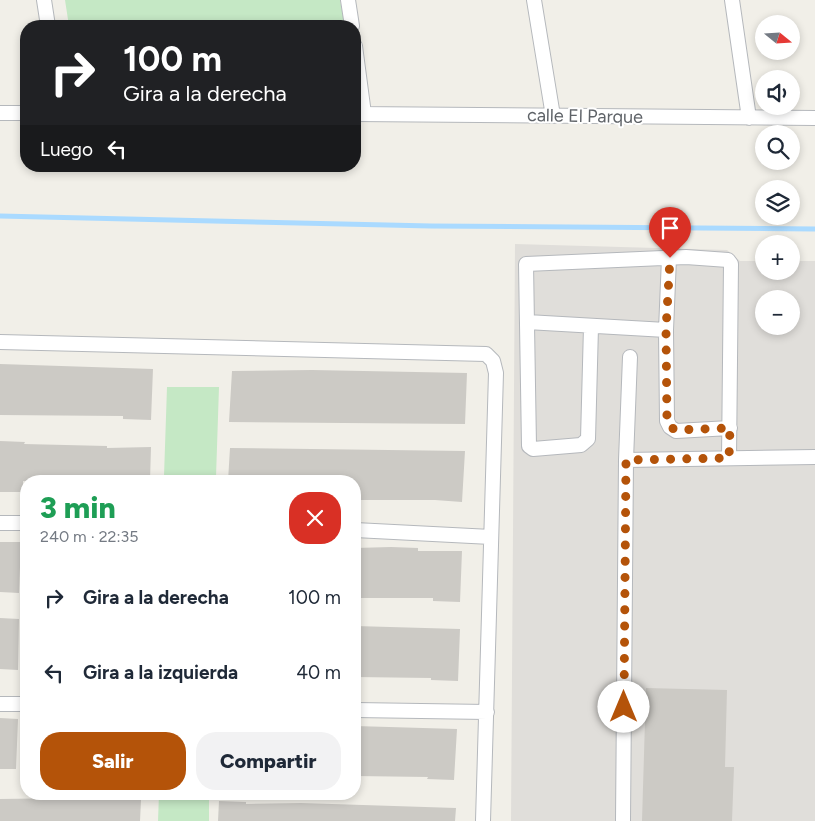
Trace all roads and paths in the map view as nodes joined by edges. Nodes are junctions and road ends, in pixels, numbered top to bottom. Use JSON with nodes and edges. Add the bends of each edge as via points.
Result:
{"nodes":[{"id":1,"x":44,"y":0,"type":"edge"},
{"id":2,"x":348,"y":0,"type":"edge"},
{"id":3,"x":534,"y":0,"type":"edge"},
{"id":4,"x":732,"y":0,"type":"edge"},
{"id":5,"x":47,"y":20,"type":"edge"},
{"id":6,"x":351,"y":20,"type":"edge"},
{"id":7,"x":0,"y":113,"type":"edge"},
{"id":8,"x":20,"y":113,"type":"edge"},
{"id":9,"x":361,"y":114,"type":"edge"},
{"id":10,"x":553,"y":116,"type":"junction"},
{"id":11,"x":749,"y":118,"type":"junction"},
{"id":12,"x":815,"y":118,"type":"edge"},
{"id":13,"x":670,"y":258,"type":"junction"},
{"id":14,"x":526,"y":322,"type":"junction"},
{"id":15,"x":591,"y":327,"type":"junction"},
{"id":16,"x":666,"y":330,"type":"junction"},
{"id":17,"x":0,"y":342,"type":"edge"},
{"id":18,"x":630,"y":357,"type":"dead end"},
{"id":19,"x":730,"y":428,"type":"junction"},
{"id":20,"x":729,"y":458,"type":"junction"},
{"id":21,"x":815,"y":458,"type":"edge"},
{"id":22,"x":626,"y":460,"type":"junction"},
{"id":23,"x":20,"y":522,"type":"edge"},
{"id":24,"x":0,"y":523,"type":"edge"},
{"id":25,"x":361,"y":530,"type":"edge"},
{"id":26,"x":491,"y":537,"type":"junction"},
{"id":27,"x":0,"y":704,"type":"edge"},
{"id":28,"x":20,"y":704,"type":"edge"},
{"id":29,"x":361,"y":710,"type":"edge"},
{"id":30,"x":487,"y":712,"type":"junction"},
{"id":31,"x":483,"y":821,"type":"edge"},
{"id":32,"x":623,"y":821,"type":"edge"}],
"edges":[{"from":1,"to":5,"type":"street"},
{"from":2,"to":6,"type":"street"},
{"from":3,"to":10,"type":"street"},
{"from":4,"to":11,"type":"street"},
{"from":7,"to":8,"type":"street"},
{"from":9,"to":10,"type":"street","name":"calle El Parque"},
{"from":10,"to":11,"type":"street","name":"calle El Parque"},
{"from":11,"to":12,"type":"street","name":"calle El Parque"},
{"from":13,"to":14,"type":"street","via":[[530,262],[524,268]]},
{"from":13,"to":16,"type":"street"},
{"from":13,"to":19,"type":"street","via":[[721,258],[731,264]]},
{"from":14,"to":15,"type":"street"},
{"from":14,"to":15,"type":"street","via":[[529,446],[537,450],[581,445],[588,439]]},
{"from":15,"to":16,"type":"street"},
{"from":16,"to":19,"type":"street","via":[[667,421],[670,427],[676,430]]},
{"from":17,"to":26,"type":"street","via":[[486,354],[493,361],[496,373]]},
{"from":18,"to":22,"type":"street"},
{"from":19,"to":20,"type":"street"},
{"from":20,"to":21,"type":"street"},
{"from":20,"to":22,"type":"street"},
{"from":22,"to":32,"type":"street"},
{"from":23,"to":24,"type":"street"},
{"from":25,"to":26,"type":"street"},
{"from":26,"to":30,"type":"street"},
{"from":27,"to":28,"type":"street"},
{"from":29,"to":30,"type":"street"},
{"from":30,"to":31,"type":"street"}]}
